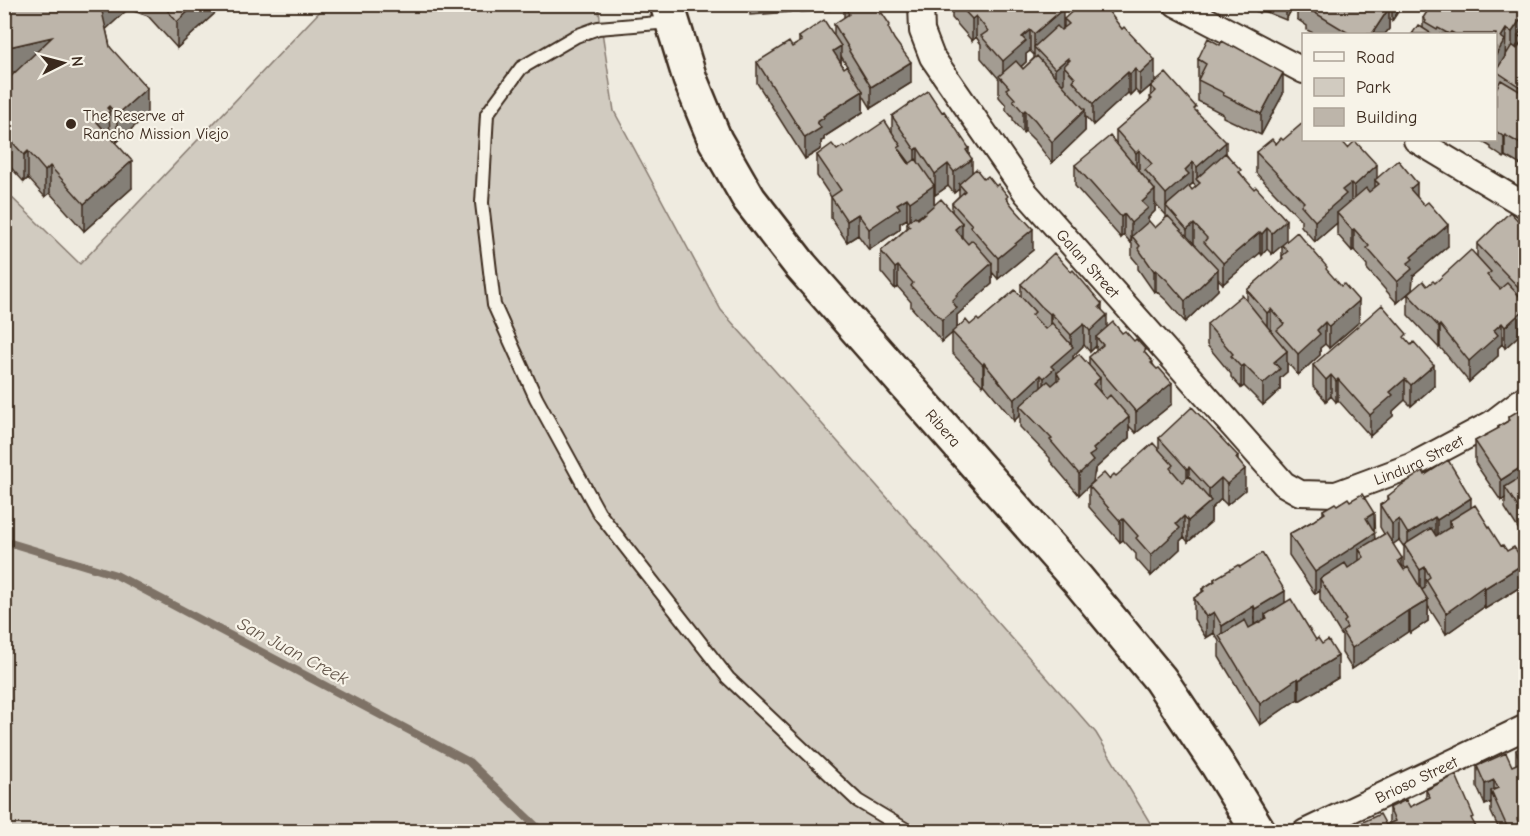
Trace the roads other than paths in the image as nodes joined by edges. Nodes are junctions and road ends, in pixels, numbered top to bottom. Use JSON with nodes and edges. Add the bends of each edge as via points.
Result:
{"nodes":[{"id":1,"x":921,"y":4,"type":"edge"},
{"id":2,"x":1176,"y":4,"type":"edge"},
{"id":3,"x":669,"y":13,"type":"edge"},
{"id":4,"x":1302,"y":70,"type":"edge"},
{"id":5,"x":1418,"y":141,"type":"edge"},
{"id":6,"x":1526,"y":206,"type":"edge"},
{"id":7,"x":1526,"y":397,"type":"edge"},
{"id":8,"x":1300,"y":493,"type":"joint"},
{"id":9,"x":1526,"y":727,"type":"edge"},
{"id":10,"x":910,"y":831,"type":"edge"},
{"id":11,"x":1259,"y":831,"type":"edge"},
{"id":12,"x":1305,"y":831,"type":"edge"}],
"edges":[{"from":1,"to":8,"type":"street","name":"Galan Street","via":[[922,32],[932,57],[1026,193],[1284,484]]},
{"from":2,"to":4,"type":"street"},
{"from":3,"to":10,"type":"lane","via":[[576,36],[521,68],[487,114],[482,203],[494,305],[536,398],[599,513],[728,678],[858,801]]},
{"from":3,"to":11,"type":"street","name":"Ribera","via":[[715,140],[749,199],[801,266],[1160,679]]},
{"from":5,"to":6,"type":"street"},
{"from":7,"to":8,"type":"street","name":"Lindura Street","via":[[1492,423],[1411,466],[1336,494]]},
{"from":9,"to":12,"type":"street","name":"Brioso Street"}]}
